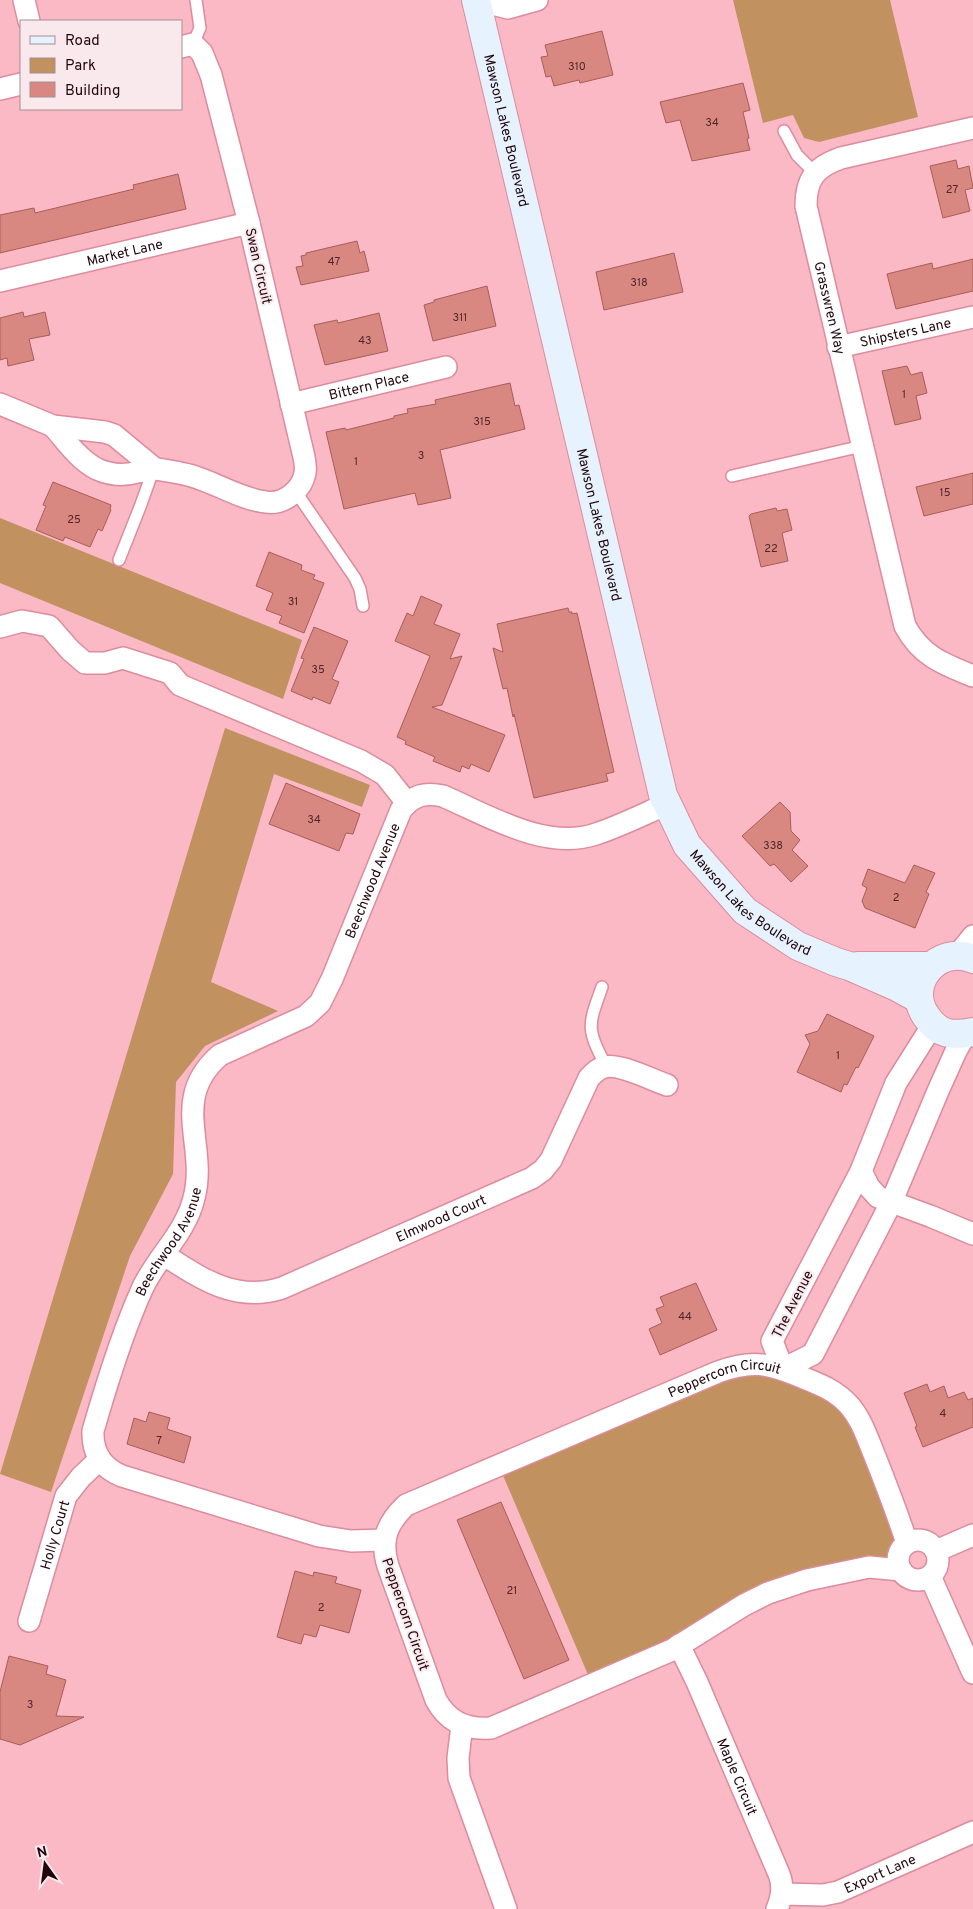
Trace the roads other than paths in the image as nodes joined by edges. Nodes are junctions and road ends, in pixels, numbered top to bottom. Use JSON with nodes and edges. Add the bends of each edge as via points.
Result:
{"nodes":[{"id":1,"x":24,"y":0,"type":"edge"},
{"id":2,"x":196,"y":0,"type":"edge"},
{"id":3,"x":477,"y":0,"type":"edge"},
{"id":4,"x":537,"y":0,"type":"edge"},
{"id":5,"x":29,"y":20,"type":"edge"},
{"id":6,"x":187,"y":45,"type":"edge"},
{"id":7,"x":20,"y":84,"type":"edge"},
{"id":8,"x":0,"y":89,"type":"edge"},
{"id":9,"x":973,"y":128,"type":"edge"},
{"id":10,"x":784,"y":131,"type":"dead end"},
{"id":11,"x":815,"y":172,"type":"junction"},
{"id":12,"x":250,"y":223,"type":"junction"},
{"id":13,"x":0,"y":281,"type":"edge"},
{"id":14,"x":973,"y":317,"type":"edge"},
{"id":15,"x":838,"y":347,"type":"junction"},
{"id":16,"x":446,"y":367,"type":"dead end"},
{"id":17,"x":0,"y":404,"type":"edge"},
{"id":18,"x":291,"y":404,"type":"junction"},
{"id":19,"x":53,"y":426,"type":"junction"},
{"id":20,"x":862,"y":446,"type":"junction"},
{"id":21,"x":154,"y":468,"type":"junction"},
{"id":22,"x":732,"y":476,"type":"dead end"},
{"id":23,"x":296,"y":492,"type":"junction"},
{"id":24,"x":119,"y":560,"type":"dead end"},
{"id":25,"x":363,"y":606,"type":"dead end"},
{"id":26,"x":0,"y":627,"type":"edge"},
{"id":27,"x":973,"y":676,"type":"edge"},
{"id":28,"x":407,"y":803,"type":"junction"},
{"id":29,"x":667,"y":804,"type":"junction"},
{"id":30,"x":967,"y":951,"type":"edge"},
{"id":31,"x":849,"y":966,"type":"junction"},
{"id":32,"x":931,"y":966,"type":"junction"},
{"id":33,"x":602,"y":987,"type":"dead end"},
{"id":34,"x":919,"y":999,"type":"junction"},
{"id":35,"x":932,"y":1026,"type":"junction"},
{"id":36,"x":970,"y":1032,"type":"edge"},
{"id":37,"x":606,"y":1066,"type":"junction"},
{"id":38,"x":667,"y":1085,"type":"dead end"},
{"id":39,"x":861,"y":1171,"type":"junction"},
{"id":40,"x":892,"y":1203,"type":"junction"},
{"id":41,"x":973,"y":1234,"type":"edge"},
{"id":42,"x":164,"y":1255,"type":"junction"},
{"id":43,"x":783,"y":1369,"type":"junction"},
{"id":44,"x":99,"y":1460,"type":"junction"},
{"id":45,"x":973,"y":1534,"type":"edge"},
{"id":46,"x":385,"y":1540,"type":"junction"},
{"id":47,"x":907,"y":1543,"type":"junction"},
{"id":48,"x":936,"y":1552,"type":"junction"},
{"id":49,"x":901,"y":1570,"type":"junction"},
{"id":50,"x":930,"y":1576,"type":"junction"},
{"id":51,"x":29,"y":1621,"type":"dead end"},
{"id":52,"x":679,"y":1645,"type":"junction"},
{"id":53,"x":973,"y":1673,"type":"edge"},
{"id":54,"x":462,"y":1725,"type":"junction"},
{"id":55,"x":973,"y":1832,"type":"edge"},
{"id":56,"x":779,"y":1901,"type":"edge"},
{"id":57,"x":506,"y":1909,"type":"edge"}],
"edges":[{"from":1,"to":5,"type":"street"},
{"from":2,"to":6,"type":"lane","name":"Swan Circuit","via":[[200,28]]},
{"from":3,"to":4,"type":"street","via":[[508,8]]},
{"from":3,"to":29,"type":"street","name":"Mawson Lakes Boulevard","via":[[637,691]]},
{"from":6,"to":12,"type":"street","name":"Swan Circuit","via":[[202,52],[211,75]]},
{"from":7,"to":8,"type":"street"},
{"from":9,"to":11,"type":"street","via":[[841,158]]},
{"from":10,"to":11,"type":"lane","via":[[797,154]]},
{"from":11,"to":15,"type":"street","name":"Grasswren Way","via":[[808,184],[806,206]]},
{"from":12,"to":13,"type":"street","name":"Market Lane"},
{"from":12,"to":18,"type":"street","name":"Swan Circuit"},
{"from":14,"to":15,"type":"street","name":"Shipsters Lane"},
{"from":15,"to":20,"type":"street","name":"Grasswren Way"},
{"from":16,"to":18,"type":"street","name":"Bittern Place"},
{"from":17,"to":19,"type":"street"},
{"from":18,"to":23,"type":"street","name":"Swan Circuit","via":[[305,472]]},
{"from":19,"to":21,"type":"street","via":[[114,435]]},
{"from":19,"to":21,"type":"street","via":[[79,456],[99,470],[119,475]]},
{"from":20,"to":22,"type":"lane"},
{"from":20,"to":27,"type":"street","name":"Grasswren Way","via":[[905,626],[918,646],[930,656]]},
{"from":21,"to":23,"type":"street","via":[[195,476],[268,503],[278,502]]},
{"from":21,"to":24,"type":"lane"},
{"from":23,"to":25,"type":"lane","via":[[350,570],[360,589]]},
{"from":26,"to":28,"type":"street","via":[[22,621],[49,626],[85,663],[123,658],[170,673],[180,685],[373,767],[385,775]]},
{"from":28,"to":29,"type":"street","via":[[422,794],[443,796],[532,834],[563,839],[597,834]]},
{"from":28,"to":42,"type":"street","name":"Beechwood Avenue","via":[[398,817],[332,980],[316,1009],[227,1051],[209,1064],[202,1074],[193,1098],[198,1177],[194,1199]]},
{"from":29,"to":31,"type":"street","name":"Mawson Lakes Boulevard","via":[[687,845],[745,911],[798,946]]},
{"from":30,"to":32,"type":"street"},
{"from":31,"to":32,"type":"street","name":"Mawson Lakes Boulevard"},
{"from":31,"to":34,"type":"street","name":"Mawson Lakes Boulevard"},
{"from":32,"to":34,"type":"street","via":[[920,983]]},
{"from":33,"to":37,"type":"lane","via":[[590,1029]]},
{"from":34,"to":35,"type":"street","via":[[920,1008]]},
{"from":35,"to":36,"type":"street","via":[[958,1035]]},
{"from":35,"to":39,"type":"street","name":"The Avenue","via":[[896,1083]]},
{"from":36,"to":40,"type":"street","via":[[956,1051]]},
{"from":37,"to":38,"type":"street","via":[[618,1067]]},
{"from":37,"to":42,"type":"street","name":"Elmwood Court","via":[[589,1078],[551,1160],[532,1178],[291,1284],[263,1293],[244,1294],[201,1279]]},
{"from":39,"to":40,"type":"street","via":[[878,1197]]},
{"from":39,"to":43,"type":"street","name":"The Avenue","via":[[772,1341]]},
{"from":40,"to":41,"type":"street"},
{"from":40,"to":43,"type":"street","via":[[813,1354]]},
{"from":42,"to":44,"type":"street","name":"Beechwood Avenue","via":[[144,1286],[111,1369],[93,1430]]},
{"from":43,"to":46,"type":"street","name":"Peppercorn Circuit","via":[[756,1363],[735,1365],[432,1494],[396,1514]]},
{"from":43,"to":47,"type":"street","name":"Peppercorn Circuit","via":[[832,1390],[855,1413],[895,1505]]},
{"from":44,"to":46,"type":"street","via":[[113,1473],[319,1536],[352,1541]]},
{"from":44,"to":51,"type":"street","name":"Holly Court","via":[[66,1496]]},
{"from":45,"to":48,"type":"street"},
{"from":46,"to":54,"type":"street","name":"Peppercorn Circuit","via":[[388,1566],[436,1700],[447,1716]]},
{"from":47,"to":48,"type":"street","via":[[920,1540]]},
{"from":47,"to":49,"type":"street","via":[[899,1555]]},
{"from":48,"to":50,"type":"street","via":[[937,1564]]},
{"from":49,"to":50,"type":"street","via":[[914,1579]]},
{"from":49,"to":52,"type":"street","via":[[869,1567],[789,1585],[744,1604]]},
{"from":50,"to":53,"type":"street"},
{"from":52,"to":54,"type":"street","via":[[491,1728]]},
{"from":52,"to":56,"type":"street","name":"Maple Circuit","via":[[781,1879]]},
{"from":54,"to":57,"type":"street","via":[[458,1758],[460,1778]]},
{"from":55,"to":56,"type":"street","name":"Export Lane","via":[[838,1892]]}]}
